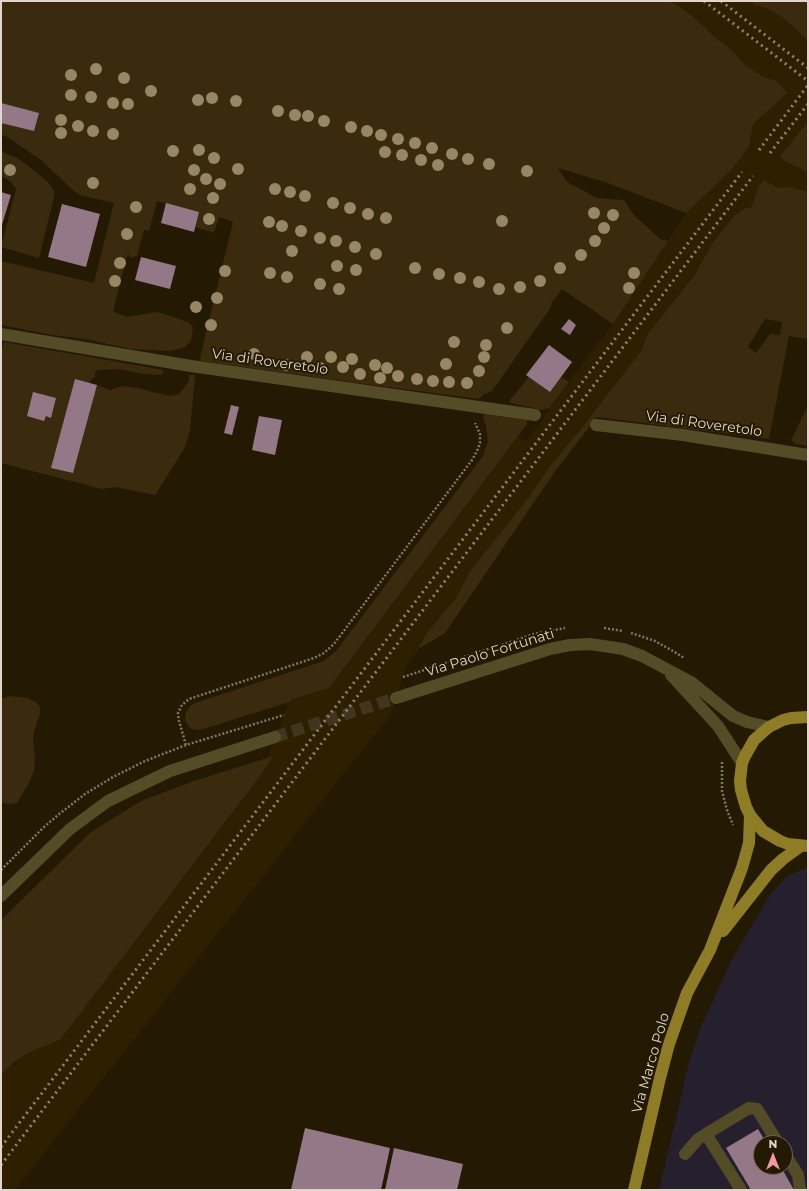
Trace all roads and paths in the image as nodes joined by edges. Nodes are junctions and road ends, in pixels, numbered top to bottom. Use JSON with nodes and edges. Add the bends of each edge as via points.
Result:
{"nodes":[{"id":1,"x":1,"y":334,"type":"edge"},
{"id":2,"x":455,"y":404,"type":"junction"},
{"id":3,"x":535,"y":415,"type":"dead end"},
{"id":4,"x":596,"y":425,"type":"dead end"},
{"id":5,"x":808,"y":455,"type":"edge"},
{"id":6,"x":662,"y":666,"type":"junction"},
{"id":7,"x":396,"y":698,"type":"tunnel mouth"},
{"id":8,"x":284,"y":715,"type":"dead end"},
{"id":9,"x":808,"y":717,"type":"edge"},
{"id":10,"x":769,"y":727,"type":"junction"},
{"id":11,"x":275,"y":737,"type":"tunnel mouth"},
{"id":12,"x":742,"y":763,"type":"junction"},
{"id":13,"x":750,"y":815,"type":"junction"},
{"id":14,"x":805,"y":846,"type":"edge"},
{"id":15,"x":1,"y":896,"type":"edge"},
{"id":16,"x":710,"y":950,"type":"junction"},
{"id":17,"x":706,"y":1134,"type":"junction"},
{"id":18,"x":773,"y":1135,"type":"edge"},
{"id":19,"x":685,"y":1154,"type":"dead end"},
{"id":20,"x":793,"y":1167,"type":"edge"},
{"id":21,"x":634,"y":1190,"type":"edge"},
{"id":22,"x":741,"y":1190,"type":"edge"},
{"id":23,"x":800,"y":1190,"type":"edge"}],
"edges":[{"from":1,"to":2,"type":"street","name":"Via di Roveretolo","via":[[191,366]]},
{"from":2,"to":3,"type":"street","name":"Via di Roveretolo"},
{"from":2,"to":8,"type":"path","via":[[471,416],[477,426],[480,439],[477,451],[334,644],[314,658],[193,697],[182,705],[178,713],[186,745]]},
{"from":4,"to":5,"type":"street","name":"Via di Roveretolo","via":[[683,435]]},
{"from":6,"to":7,"type":"street","name":"Via Paolo Fortunati","via":[[632,652],[612,647],[590,644],[559,647]]},
{"from":6,"to":10,"type":"street","name":"Via Paolo Fortunati","via":[[691,682],[733,716]]},
{"from":6,"to":12,"type":"street","name":"Via Paolo Fortunati","via":[[714,720]]},
{"from":9,"to":10,"type":"main road","via":[[792,718]]},
{"from":10,"to":12,"type":"main road","via":[[754,740]]},
{"from":11,"to":15,"type":"street","via":[[170,771],[108,801],[70,829]]},
{"from":12,"to":13,"type":"main road","via":[[741,790]]},
{"from":13,"to":14,"type":"main road","via":[[770,836],[788,844]]},
{"from":13,"to":16,"type":"main road","name":"Via Marco Polo","via":[[750,836],[744,861]]},
{"from":14,"to":16,"type":"main road","name":"Via Marco Polo","via":[[783,859],[771,870]]},
{"from":16,"to":21,"type":"main road","name":"Via Marco Polo","via":[[687,993],[669,1044]]},
{"from":17,"to":18,"type":"street","via":[[748,1108],[757,1109]]},
{"from":17,"to":19,"type":"street"},
{"from":17,"to":22,"type":"street"},
{"from":20,"to":23,"type":"street","via":[[798,1175]]}]}
